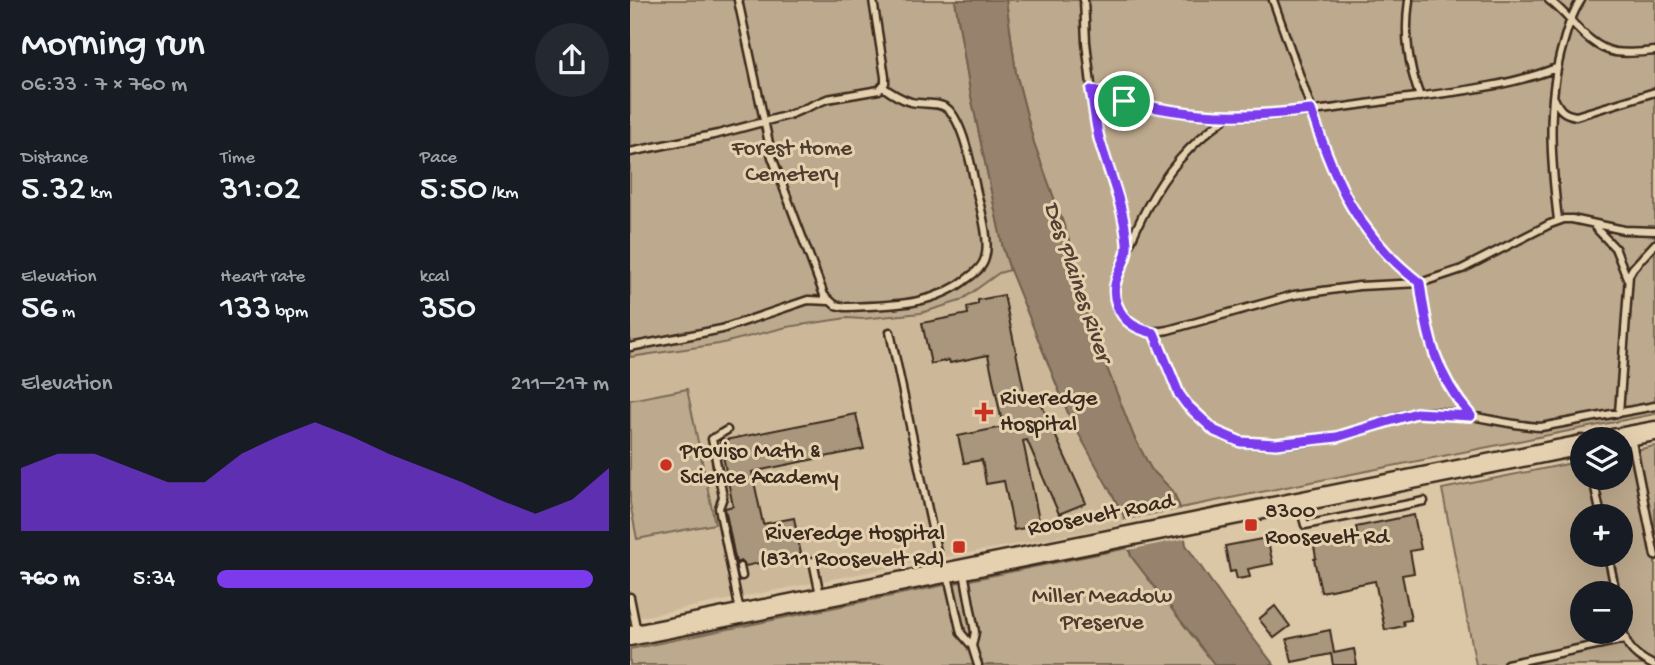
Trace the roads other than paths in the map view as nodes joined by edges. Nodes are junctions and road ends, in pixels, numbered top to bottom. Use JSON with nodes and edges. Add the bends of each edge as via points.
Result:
{"nodes":[{"id":1,"x":738,"y":0,"type":"edge"},
{"id":2,"x":873,"y":0,"type":"edge"},
{"id":3,"x":1084,"y":0,"type":"edge"},
{"id":4,"x":1273,"y":0,"type":"edge"},
{"id":5,"x":1409,"y":0,"type":"edge"},
{"id":6,"x":1549,"y":0,"type":"edge"},
{"id":7,"x":1581,"y":0,"type":"edge"},
{"id":8,"x":1571,"y":19,"type":"junction"},
{"id":9,"x":1655,"y":51,"type":"edge"},
{"id":10,"x":1556,"y":68,"type":"junction"},
{"id":11,"x":883,"y":87,"type":"junction"},
{"id":12,"x":1091,"y":90,"type":"junction"},
{"id":13,"x":1655,"y":92,"type":"edge"},
{"id":14,"x":1553,"y":96,"type":"junction"},
{"id":15,"x":1420,"y":97,"type":"junction"},
{"id":16,"x":1311,"y":110,"type":"junction"},
{"id":17,"x":1227,"y":117,"type":"junction"},
{"id":18,"x":763,"y":122,"type":"junction"},
{"id":19,"x":630,"y":152,"type":"edge"},
{"id":20,"x":1559,"y":220,"type":"junction"},
{"id":21,"x":1591,"y":224,"type":"junction"},
{"id":22,"x":1655,"y":231,"type":"edge"},
{"id":23,"x":1655,"y":244,"type":"edge"},
{"id":24,"x":1128,"y":248,"type":"junction"},
{"id":25,"x":1420,"y":283,"type":"junction"},
{"id":26,"x":1628,"y":284,"type":"junction"},
{"id":27,"x":829,"y":301,"type":"junction"},
{"id":28,"x":890,"y":332,"type":"dead end"},
{"id":29,"x":1154,"y":333,"type":"junction"},
{"id":30,"x":630,"y":347,"type":"edge"},
{"id":31,"x":1655,"y":406,"type":"edge"},
{"id":32,"x":1619,"y":413,"type":"junction"},
{"id":33,"x":1471,"y":416,"type":"junction"},
{"id":34,"x":727,"y":430,"type":"dead end"},
{"id":35,"x":1655,"y":431,"type":"edge"},
{"id":36,"x":1633,"y":435,"type":"edge"},
{"id":37,"x":1633,"y":445,"type":"edge"},
{"id":38,"x":1570,"y":447,"type":"edge"},
{"id":39,"x":723,"y":497,"type":"junction"},
{"id":40,"x":1299,"y":501,"type":"junction"},
{"id":41,"x":1424,"y":501,"type":"dead end"},
{"id":42,"x":727,"y":507,"type":"dead end"},
{"id":43,"x":1655,"y":555,"type":"edge"},
{"id":44,"x":813,"y":561,"type":"dead end"},
{"id":45,"x":740,"y":567,"type":"dead end"},
{"id":46,"x":950,"y":571,"type":"junction"},
{"id":47,"x":741,"y":576,"type":"dead end"},
{"id":48,"x":630,"y":597,"type":"edge"},
{"id":49,"x":821,"y":597,"type":"junction"},
{"id":50,"x":741,"y":613,"type":"junction"},
{"id":51,"x":634,"y":635,"type":"edge"},
{"id":52,"x":1601,"y":644,"type":"edge"},
{"id":53,"x":1628,"y":644,"type":"edge"},
{"id":54,"x":972,"y":646,"type":"junction"},
{"id":55,"x":1507,"y":664,"type":"edge"},
{"id":56,"x":978,"y":665,"type":"edge"},
{"id":57,"x":1653,"y":665,"type":"edge"}],
"edges":[{"from":1,"to":18,"type":"lane"},
{"from":2,"to":11,"type":"lane"},
{"from":3,"to":12,"type":"lane"},
{"from":4,"to":16,"type":"lane"},
{"from":5,"to":15,"type":"lane","via":[[1407,51]]},
{"from":6,"to":8,"type":"lane"},
{"from":7,"to":8,"type":"lane"},
{"from":8,"to":9,"type":"lane","via":[[1603,48],[1628,53]]},
{"from":8,"to":10,"type":"lane"},
{"from":10,"to":14,"type":"lane"},
{"from":10,"to":15,"type":"lane","via":[[1527,78]]},
{"from":11,"to":18,"type":"lane","via":[[827,99]]},
{"from":11,"to":27,"type":"lane","via":[[912,102],[943,106],[956,119],[972,169],[987,245],[985,259],[966,280],[925,301],[845,307]]},
{"from":12,"to":17,"type":"lane","via":[[1156,109]]},
{"from":12,"to":24,"type":"lane"},
{"from":13,"to":14,"type":"lane","via":[[1576,116],[1559,109]]},
{"from":14,"to":20,"type":"lane","via":[[1552,169]]},
{"from":15,"to":16,"type":"lane"},
{"from":16,"to":17,"type":"lane"},
{"from":16,"to":25,"type":"lane","via":[[1334,173],[1361,223],[1394,262]]},
{"from":17,"to":24,"type":"lane","via":[[1194,145],[1165,179]]},
{"from":18,"to":19,"type":"lane"},
{"from":18,"to":27,"type":"lane","via":[[786,197]]},
{"from":20,"to":21,"type":"lane"},
{"from":20,"to":25,"type":"lane","via":[[1462,269]]},
{"from":21,"to":22,"type":"lane"},
{"from":21,"to":26,"type":"lane","via":[[1615,248]]},
{"from":23,"to":26,"type":"lane","via":[[1633,268]]},
{"from":24,"to":29,"type":"lane","via":[[1114,286],[1117,305],[1132,326]]},
{"from":25,"to":29,"type":"lane","via":[[1294,295]]},
{"from":25,"to":33,"type":"lane","via":[[1437,363]]},
{"from":26,"to":32,"type":"lane"},
{"from":27,"to":30,"type":"lane","via":[[808,300],[722,330]]},
{"from":28,"to":46,"type":"lane"},
{"from":29,"to":33,"type":"lane","via":[[1187,405],[1215,431],[1241,442],[1276,444],[1337,437],[1416,413]]},
{"from":31,"to":32,"type":"lane"},
{"from":32,"to":33,"type":"lane","via":[[1541,427]]},
{"from":34,"to":39,"type":"lane","via":[[712,439]]},
{"from":35,"to":36,"type":"main road"},
{"from":37,"to":43,"type":"lane"},
{"from":38,"to":40,"type":"main road","name":"Roosevelt Road"},
{"from":39,"to":42,"type":"lane"},
{"from":39,"to":50,"type":"lane","via":[[719,508]]},
{"from":40,"to":41,"type":"lane","via":[[1305,525]]},
{"from":40,"to":46,"type":"main road","name":"Roosevelt Road"},
{"from":44,"to":49,"type":"lane"},
{"from":45,"to":47,"type":"lane"},
{"from":46,"to":49,"type":"main road","name":"Roosevelt Road"},
{"from":46,"to":54,"type":"lane","via":[[961,633]]},
{"from":46,"to":54,"type":"lane","via":[[975,632]]},
{"from":48,"to":51,"type":"lane"},
{"from":49,"to":50,"type":"main road","name":"Roosevelt Road"},
{"from":50,"to":51,"type":"main road","name":"Roosevelt Road"},
{"from":52,"to":55,"type":"lane"},
{"from":53,"to":57,"type":"lane"},
{"from":54,"to":56,"type":"lane"}]}
